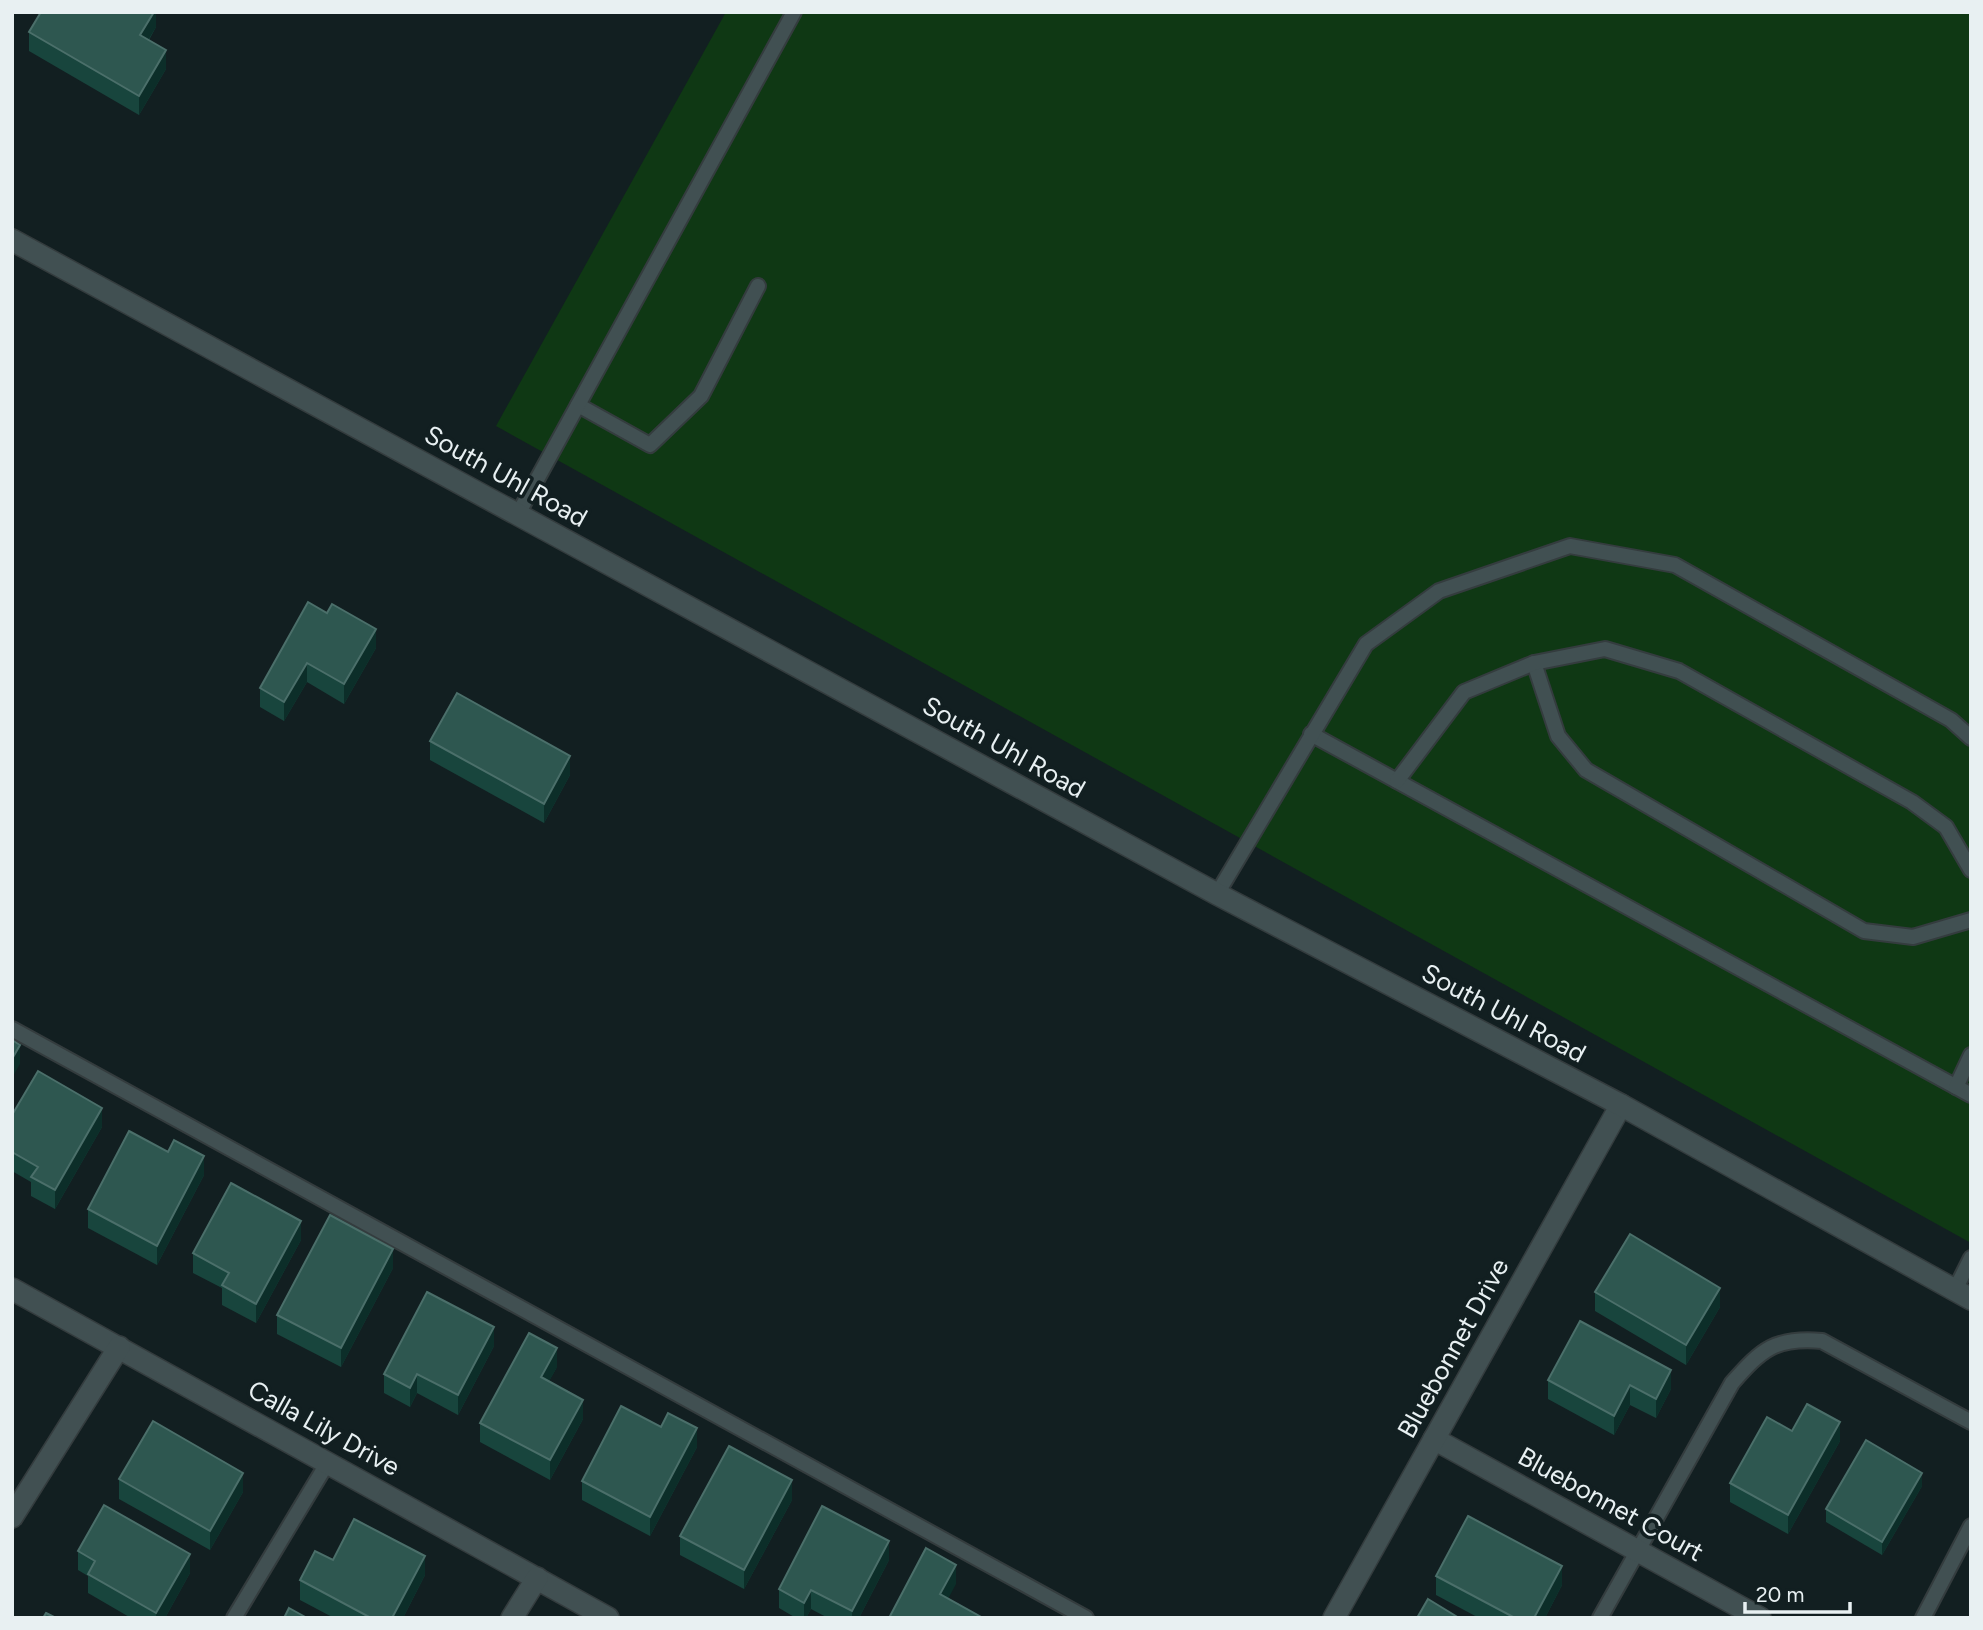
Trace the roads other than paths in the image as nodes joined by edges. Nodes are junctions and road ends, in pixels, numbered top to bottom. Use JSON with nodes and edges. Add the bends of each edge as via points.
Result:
{"nodes":[{"id":1,"x":794,"y":12,"type":"edge"},
{"id":2,"x":12,"y":240,"type":"edge"},
{"id":3,"x":758,"y":286,"type":"dead end"},
{"id":4,"x":578,"y":405,"type":"junction"},
{"id":5,"x":518,"y":514,"type":"junction"},
{"id":6,"x":1534,"y":663,"type":"junction"},
{"id":7,"x":1311,"y":734,"type":"junction"},
{"id":8,"x":1971,"y":738,"type":"edge"},
{"id":9,"x":1396,"y":781,"type":"junction"},
{"id":10,"x":1971,"y":870,"type":"edge"},
{"id":11,"x":1217,"y":894,"type":"junction"},
{"id":12,"x":1971,"y":920,"type":"edge"},
{"id":13,"x":12,"y":1029,"type":"edge"},
{"id":14,"x":1971,"y":1055,"type":"edge"},
{"id":15,"x":1956,"y":1087,"type":"junction"},
{"id":16,"x":1971,"y":1095,"type":"edge"},
{"id":17,"x":1621,"y":1105,"type":"junction"},
{"id":18,"x":1971,"y":1258,"type":"edge"},
{"id":19,"x":12,"y":1289,"type":"edge"},
{"id":20,"x":1963,"y":1294,"type":"edge"},
{"id":21,"x":119,"y":1347,"type":"junction"},
{"id":22,"x":1971,"y":1422,"type":"edge"},
{"id":23,"x":1434,"y":1439,"type":"junction"},
{"id":24,"x":328,"y":1462,"type":"junction"},
{"id":25,"x":12,"y":1517,"type":"edge"},
{"id":26,"x":1971,"y":1526,"type":"edge"},
{"id":27,"x":1637,"y":1551,"type":"junction"},
{"id":28,"x":537,"y":1578,"type":"junction"},
{"id":29,"x":234,"y":1618,"type":"edge"},
{"id":30,"x":512,"y":1618,"type":"edge"},
{"id":31,"x":608,"y":1618,"type":"edge"},
{"id":32,"x":1086,"y":1618,"type":"edge"},
{"id":33,"x":1334,"y":1618,"type":"edge"},
{"id":34,"x":1600,"y":1618,"type":"edge"},
{"id":35,"x":1760,"y":1618,"type":"edge"},
{"id":36,"x":1923,"y":1618,"type":"edge"}],
"edges":[{"from":1,"to":4,"type":"lane"},
{"from":2,"to":5,"type":"main road","name":"South Uhl Road"},
{"from":3,"to":4,"type":"lane","via":[[701,396],[650,445]]},
{"from":4,"to":5,"type":"lane"},
{"from":5,"to":11,"type":"main road","name":"South Uhl Road"},
{"from":6,"to":9,"type":"lane","via":[[1464,692]]},
{"from":6,"to":10,"type":"lane","via":[[1605,649],[1679,671],[1912,802],[1946,827]]},
{"from":6,"to":12,"type":"lane","via":[[1558,736],[1586,770],[1864,931],[1913,937]]},
{"from":7,"to":8,"type":"lane","via":[[1366,644],[1439,591],[1570,546],[1675,565],[1951,720]]},
{"from":7,"to":9,"type":"lane"},
{"from":7,"to":11,"type":"lane"},
{"from":9,"to":15,"type":"lane"},
{"from":11,"to":17,"type":"main road","name":"South Uhl Road"},
{"from":13,"to":32,"type":"lane"},
{"from":14,"to":15,"type":"lane"},
{"from":15,"to":16,"type":"lane"},
{"from":17,"to":20,"type":"main road","name":"South Uhl Road"},
{"from":17,"to":23,"type":"main road","name":"Bluebonnet Drive"},
{"from":18,"to":20,"type":"lane"},
{"from":19,"to":21,"type":"main road","name":"Calla Lily Drive"},
{"from":21,"to":24,"type":"main road","name":"Calla Lily Drive"},
{"from":21,"to":25,"type":"main road"},
{"from":22,"to":27,"type":"lane","via":[[1822,1342],[1794,1339],[1771,1345],[1732,1383]]},
{"from":23,"to":27,"type":"main road","name":"Bluebonnet Court"},
{"from":23,"to":33,"type":"main road","name":"Bluebonnet Drive"},
{"from":24,"to":28,"type":"main road","name":"Calla Lily Drive"},
{"from":24,"to":29,"type":"lane"},
{"from":26,"to":36,"type":"lane"},
{"from":27,"to":34,"type":"lane"},
{"from":27,"to":35,"type":"main road","name":"Bluebonnet Court"},
{"from":28,"to":30,"type":"main road"},
{"from":28,"to":31,"type":"main road","name":"Calla Lily Drive"}]}
